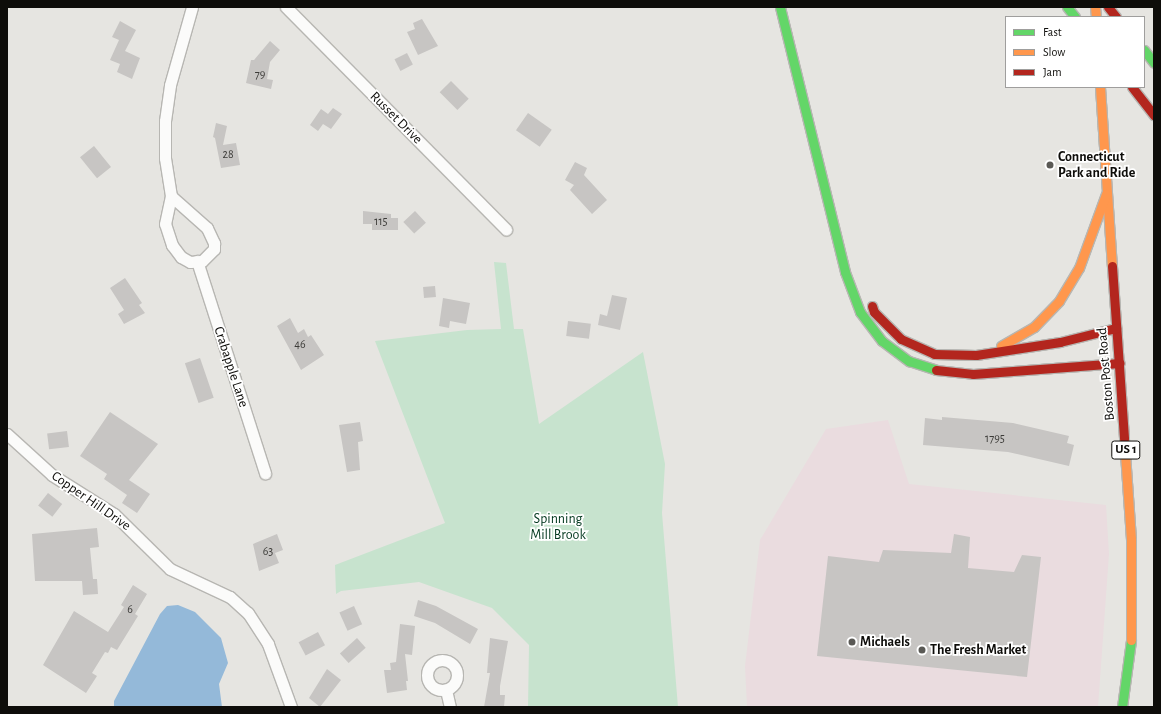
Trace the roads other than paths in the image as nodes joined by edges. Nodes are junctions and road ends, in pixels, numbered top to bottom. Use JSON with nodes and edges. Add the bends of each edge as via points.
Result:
{"nodes":[{"id":1,"x":192,"y":7,"type":"edge"},
{"id":2,"x":286,"y":7,"type":"edge"},
{"id":3,"x":780,"y":7,"type":"edge"},
{"id":4,"x":1067,"y":7,"type":"edge"},
{"id":5,"x":1108,"y":7,"type":"edge"},
{"id":6,"x":1074,"y":16,"type":"edge"},
{"id":7,"x":1115,"y":16,"type":"edge"},
{"id":8,"x":1145,"y":52,"type":"edge"},
{"id":9,"x":1154,"y":61,"type":"edge"},
{"id":10,"x":1100,"y":88,"type":"edge"},
{"id":11,"x":1133,"y":88,"type":"edge"},
{"id":12,"x":1154,"y":115,"type":"edge"},
{"id":13,"x":1106,"y":194,"type":"junction"},
{"id":14,"x":171,"y":196,"type":"junction"},
{"id":15,"x":506,"y":229,"type":"dead end"},
{"id":16,"x":197,"y":261,"type":"junction"},
{"id":17,"x":868,"y":298,"type":"dead end"},
{"id":18,"x":1116,"y":328,"type":"junction"},
{"id":19,"x":976,"y":355,"type":"junction"},
{"id":20,"x":1120,"y":364,"type":"junction"},
{"id":21,"x":7,"y":434,"type":"edge"},
{"id":22,"x":265,"y":473,"type":"dead end"},
{"id":23,"x":446,"y":690,"type":"dead end"},
{"id":24,"x":291,"y":707,"type":"edge"},
{"id":25,"x":450,"y":707,"type":"edge"},
{"id":26,"x":1122,"y":707,"type":"edge"}],
"edges":[{"from":1,"to":14,"type":"street","via":[[170,85],[165,121],[165,158]]},
{"from":2,"to":15,"type":"street","name":"Russet Drive"},
{"from":3,"to":20,"type":"main road","via":[[845,272],[860,312],[882,341],[909,361],[941,371],[974,374]]},
{"from":4,"to":6,"type":"main road"},
{"from":5,"to":7,"type":"main road"},
{"from":8,"to":9,"type":"main road"},
{"from":10,"to":13,"type":"main road","name":"Boston Post Road","number":"US 1"},
{"from":11,"to":12,"type":"main road"},
{"from":13,"to":18,"type":"main road","name":"Boston Post Road","number":"US 1"},
{"from":13,"to":19,"type":"main road","via":[[1079,268],[1058,301],[1034,327],[1010,343]]},
{"from":14,"to":16,"type":"street","via":[[165,224],[172,245],[181,257],[190,262]]},
{"from":14,"to":16,"type":"street","via":[[207,228],[214,243],[214,249],[208,256]]},
{"from":16,"to":22,"type":"street","name":"Crabapple Lane"},
{"from":17,"to":19,"type":"main road","via":[[874,312],[901,339],[934,354]]},
{"from":18,"to":19,"type":"main road","via":[[1060,342]]},
{"from":18,"to":20,"type":"main road","name":"Boston Post Road","number":"US 1"},
{"from":20,"to":26,"type":"main road","name":"Boston Post Road","number":"US 1","via":[[1131,539],[1132,631]]},
{"from":21,"to":24,"type":"street","name":"Copper Hill Drive","via":[[52,475],[114,514],[170,569],[230,596],[248,612],[268,644]]},
{"from":23,"to":25,"type":"street"}]}
